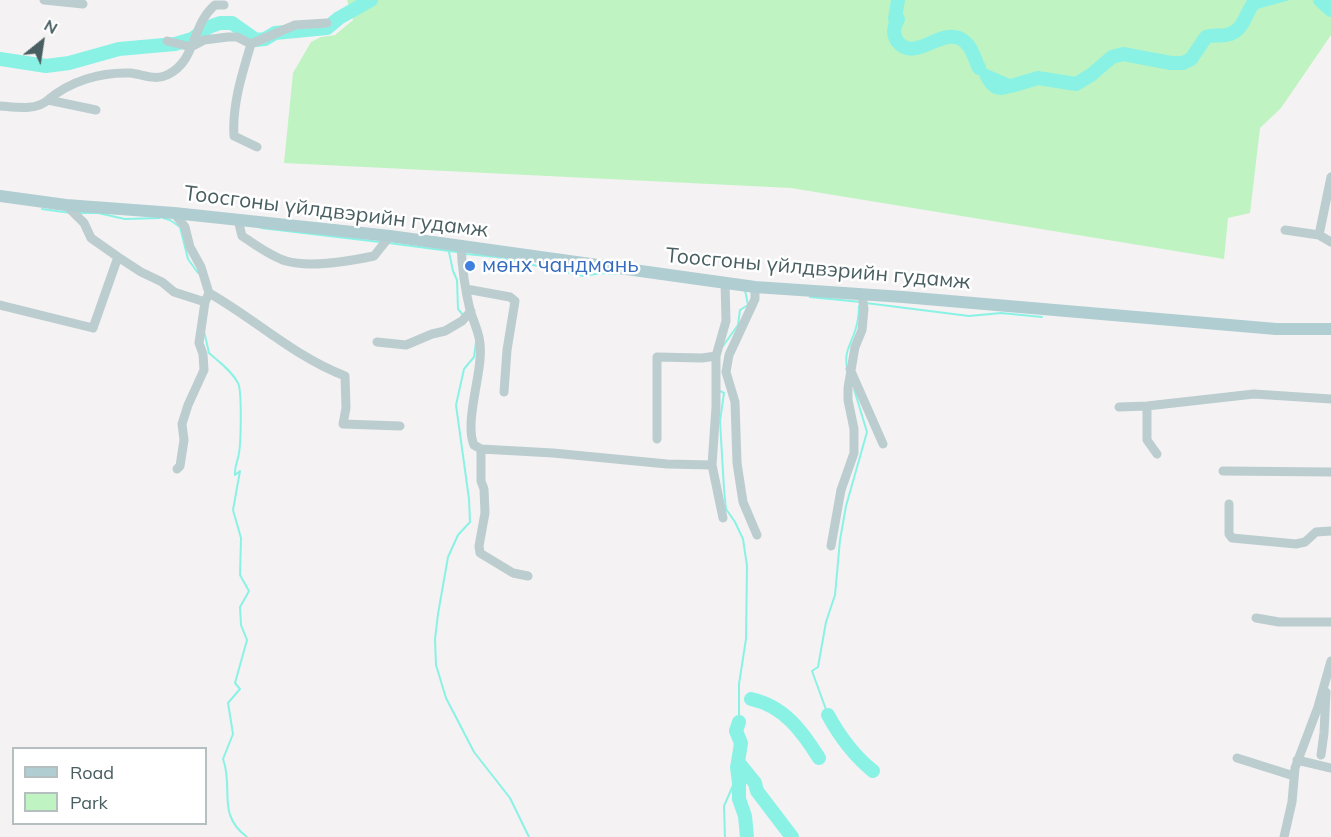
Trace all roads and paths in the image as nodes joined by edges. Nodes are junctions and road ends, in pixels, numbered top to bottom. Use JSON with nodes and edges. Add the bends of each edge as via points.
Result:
{"nodes":[{"id":1,"x":44,"y":0,"type":"edge"},
{"id":2,"x":83,"y":4,"type":"dead end"},
{"id":3,"x":224,"y":5,"type":"dead end"},
{"id":4,"x":327,"y":22,"type":"dead end"},
{"id":5,"x":167,"y":41,"type":"dead end"},
{"id":6,"x":192,"y":44,"type":"junction"},
{"id":7,"x":250,"y":44,"type":"junction"},
{"id":8,"x":48,"y":100,"type":"junction"},
{"id":9,"x":0,"y":106,"type":"edge"},
{"id":10,"x":96,"y":110,"type":"dead end"},
{"id":11,"x":256,"y":147,"type":"dead end"},
{"id":12,"x":1331,"y":177,"type":"edge"},
{"id":13,"x":0,"y":196,"type":"edge"},
{"id":14,"x":66,"y":205,"type":"junction"},
{"id":15,"x":174,"y":213,"type":"junction"},
{"id":16,"x":238,"y":220,"type":"junction"},
{"id":17,"x":1285,"y":230,"type":"dead end"},
{"id":18,"x":1319,"y":235,"type":"junction"},
{"id":19,"x":390,"y":236,"type":"junction"},
{"id":20,"x":1331,"y":242,"type":"edge"},
{"id":21,"x":461,"y":246,"type":"junction"},
{"id":22,"x":118,"y":257,"type":"junction"},
{"id":23,"x":725,"y":282,"type":"junction"},
{"id":24,"x":755,"y":286,"type":"junction"},
{"id":25,"x":466,"y":289,"type":"junction"},
{"id":26,"x":862,"y":294,"type":"junction"},
{"id":27,"x":207,"y":297,"type":"junction"},
{"id":28,"x":0,"y":304,"type":"edge"},
{"id":29,"x":471,"y":311,"type":"junction"},
{"id":30,"x":1331,"y":329,"type":"edge"},
{"id":31,"x":377,"y":342,"type":"dead end"},
{"id":32,"x":716,"y":356,"type":"junction"},
{"id":33,"x":850,"y":369,"type":"junction"},
{"id":34,"x":504,"y":392,"type":"dead end"},
{"id":35,"x":1331,"y":399,"type":"edge"},
{"id":36,"x":1147,"y":406,"type":"junction"},
{"id":37,"x":1119,"y":407,"type":"dead end"},
{"id":38,"x":400,"y":426,"type":"dead end"},
{"id":39,"x":657,"y":439,"type":"dead end"},
{"id":40,"x":883,"y":444,"type":"dead end"},
{"id":41,"x":481,"y":450,"type":"junction"},
{"id":42,"x":1157,"y":454,"type":"dead end"},
{"id":43,"x":712,"y":465,"type":"junction"},
{"id":44,"x":177,"y":469,"type":"dead end"},
{"id":45,"x":1223,"y":471,"type":"dead end"},
{"id":46,"x":1331,"y":472,"type":"edge"},
{"id":47,"x":1229,"y":504,"type":"dead end"},
{"id":48,"x":723,"y":518,"type":"dead end"},
{"id":49,"x":1331,"y":531,"type":"edge"},
{"id":50,"x":757,"y":535,"type":"dead end"},
{"id":51,"x":831,"y":546,"type":"dead end"},
{"id":52,"x":528,"y":576,"type":"dead end"},
{"id":53,"x":1256,"y":618,"type":"dead end"},
{"id":54,"x":1331,"y":622,"type":"edge"},
{"id":55,"x":1330,"y":665,"type":"edge"},
{"id":56,"x":1328,"y":697,"type":"edge"},
{"id":57,"x":1321,"y":755,"type":"dead end"},
{"id":58,"x":1237,"y":758,"type":"dead end"},
{"id":59,"x":1298,"y":760,"type":"junction"},
{"id":60,"x":1331,"y":768,"type":"edge"},
{"id":61,"x":1294,"y":776,"type":"junction"},
{"id":62,"x":1284,"y":837,"type":"edge"}],
"edges":[{"from":1,"to":2,"type":"street"},
{"from":3,"to":6,"type":"street","via":[[215,5],[206,13]]},
{"from":4,"to":7,"type":"street","via":[[295,25]]},
{"from":5,"to":6,"type":"street"},
{"from":6,"to":7,"type":"street","via":[[228,37]]},
{"from":6,"to":8,"type":"street","via":[[180,68],[164,77],[130,73],[84,79]]},
{"from":7,"to":11,"type":"street","via":[[233,122],[234,136]]},
{"from":8,"to":9,"type":"street","via":[[43,105]]},
{"from":8,"to":10,"type":"street"},
{"from":12,"to":18,"type":"street"},
{"from":13,"to":14,"type":"main road","name":"Тоосгоны үйлдвэрийн гудамж"},
{"from":14,"to":15,"type":"main road","name":"Тоосгоны үйлдвэрийн гудамж"},
{"from":14,"to":22,"type":"street","via":[[84,224],[90,238]]},
{"from":15,"to":16,"type":"main road","name":"Тоосгоны үйлдвэрийн гудамж"},
{"from":15,"to":27,"type":"street","via":[[185,227],[201,267]]},
{"from":16,"to":19,"type":"main road","name":"Тоосгоны үйлдвэрийн гудамж"},
{"from":16,"to":19,"type":"street","via":[[242,236],[288,262],[340,262],[374,256]]},
{"from":17,"to":18,"type":"street"},
{"from":18,"to":20,"type":"street"},
{"from":19,"to":21,"type":"main road","name":"Тоосгоны үйлдвэрийн гудамж"},
{"from":21,"to":23,"type":"main road","name":"Тоосгоны үйлдвэрийн гудамж"},
{"from":21,"to":25,"type":"street"},
{"from":22,"to":27,"type":"street","via":[[174,292]]},
{"from":22,"to":28,"type":"street","via":[[93,328]]},
{"from":23,"to":24,"type":"main road","name":"Тоосгоны үйлдвэрийн гудамж"},
{"from":23,"to":32,"type":"street","via":[[726,321]]},
{"from":24,"to":26,"type":"main road","name":"Тоосгоны үйлдвэрийн гудамж"},
{"from":24,"to":50,"type":"street","via":[[755,299],[729,355],[726,372],[735,402],[743,502]]},
{"from":25,"to":29,"type":"street"},
{"from":25,"to":34,"type":"street","via":[[515,301]]},
{"from":26,"to":30,"type":"main road","name":"Тоосгоны үйлдвэрийн гудамж","via":[[1276,329]]},
{"from":26,"to":33,"type":"street","via":[[862,330]]},
{"from":27,"to":38,"type":"street","via":[[234,307],[295,350],[345,376],[343,424]]},
{"from":27,"to":44,"type":"street","via":[[199,343],[204,370],[182,424],[184,440]]},
{"from":29,"to":31,"type":"street","via":[[445,331],[406,345]]},
{"from":29,"to":41,"type":"street","via":[[480,334],[472,440]]},
{"from":32,"to":39,"type":"street","via":[[657,357]]},
{"from":32,"to":43,"type":"street"},
{"from":33,"to":40,"type":"street"},
{"from":33,"to":51,"type":"street","via":[[848,400],[854,453],[841,490]]},
{"from":35,"to":36,"type":"street","via":[[1254,394]]},
{"from":36,"to":37,"type":"street"},
{"from":36,"to":42,"type":"street","via":[[1147,440]]},
{"from":41,"to":43,"type":"street"},
{"from":41,"to":52,"type":"street","via":[[485,513],[480,553],[513,573]]},
{"from":43,"to":48,"type":"street"},
{"from":45,"to":46,"type":"street"},
{"from":47,"to":49,"type":"street","via":[[1232,538],[1296,544],[1316,532]]},
{"from":53,"to":54,"type":"street"},
{"from":55,"to":56,"type":"street"},
{"from":55,"to":59,"type":"street"},
{"from":56,"to":57,"type":"street"},
{"from":58,"to":61,"type":"street"},
{"from":59,"to":60,"type":"street"},
{"from":59,"to":61,"type":"street"},
{"from":61,"to":62,"type":"street"}]}
